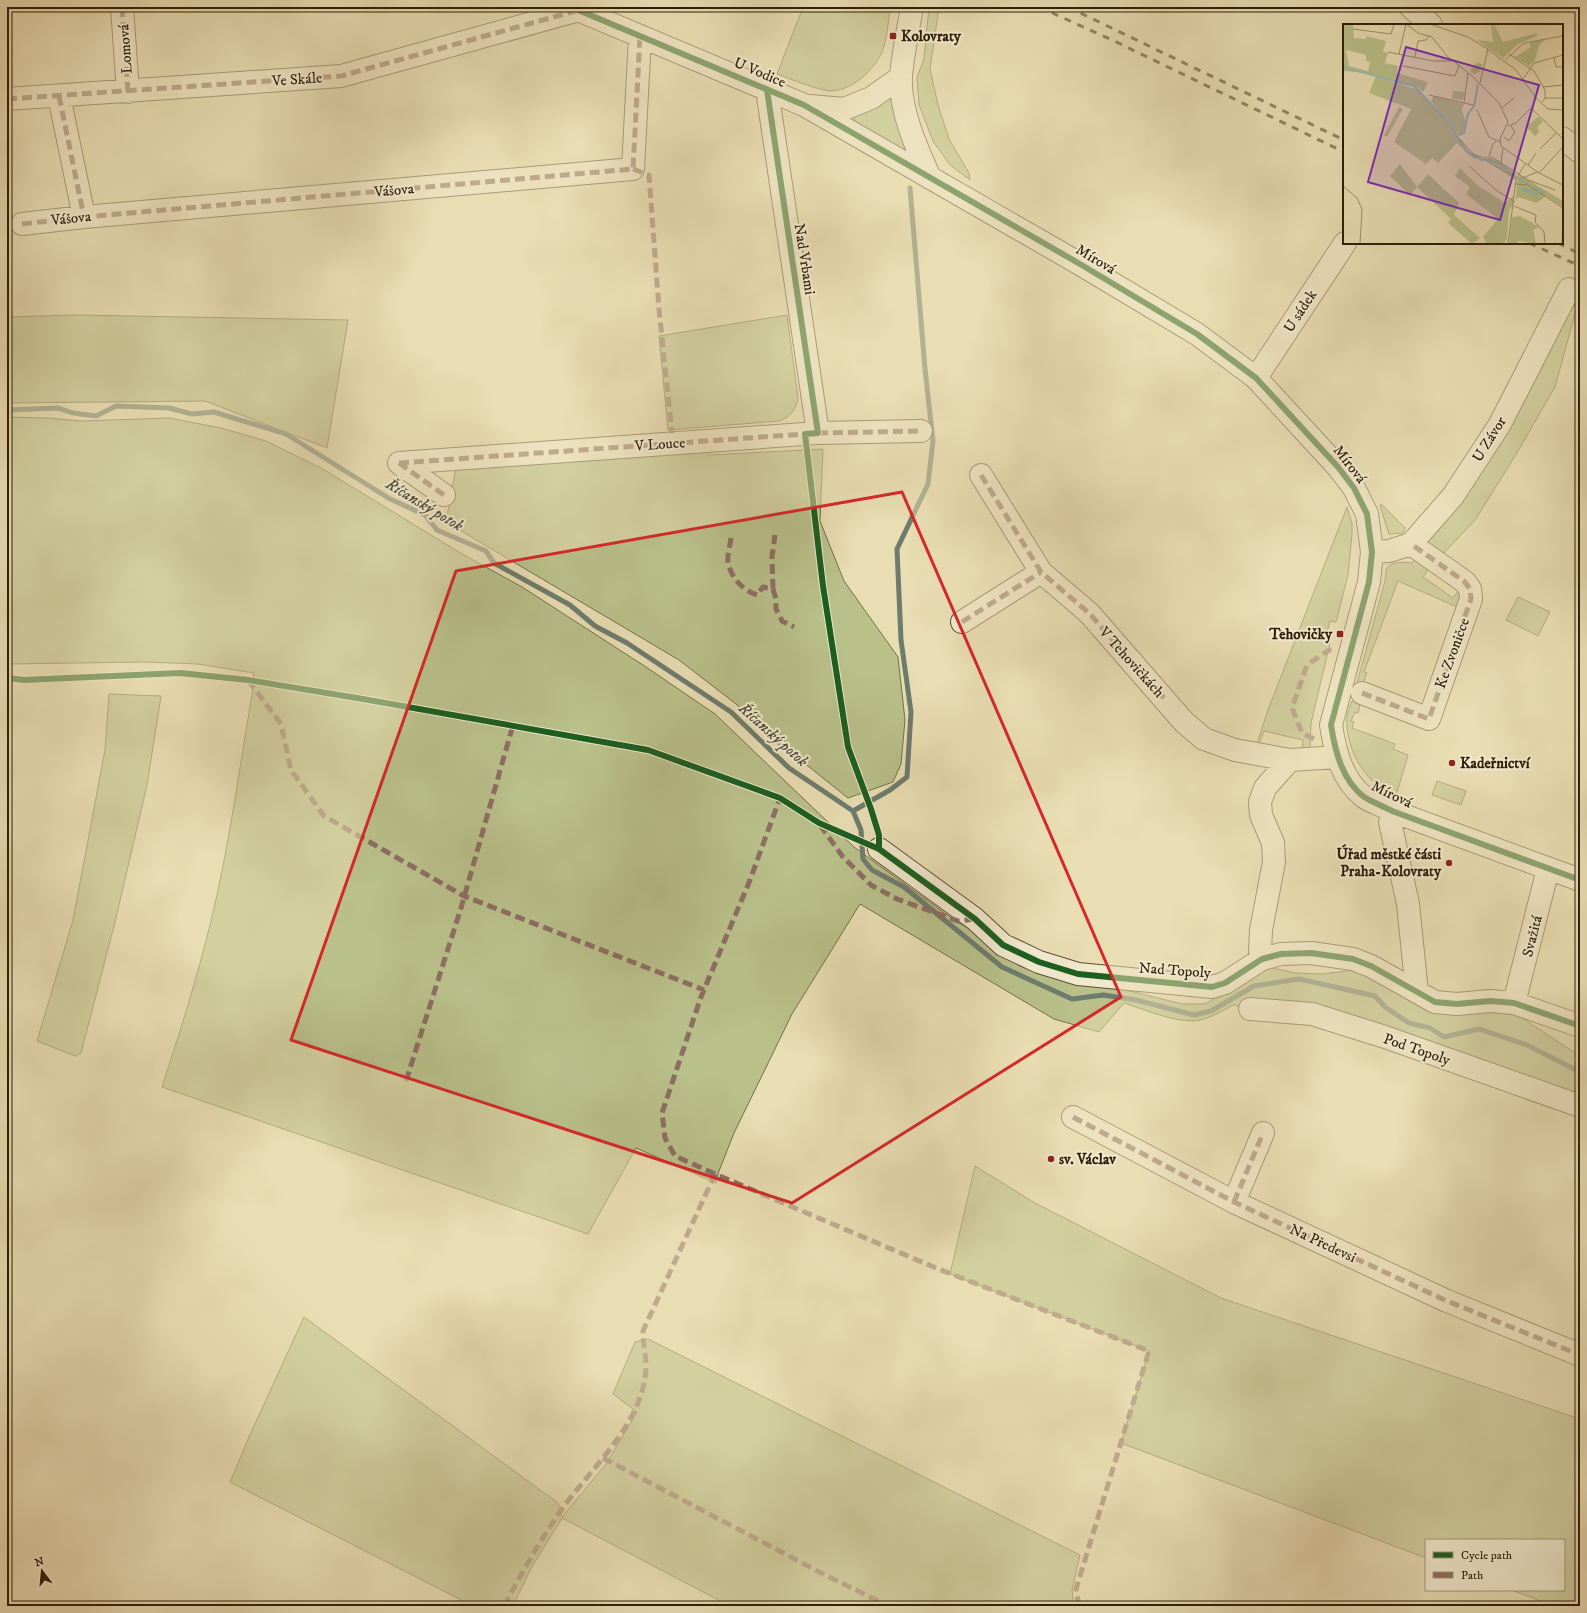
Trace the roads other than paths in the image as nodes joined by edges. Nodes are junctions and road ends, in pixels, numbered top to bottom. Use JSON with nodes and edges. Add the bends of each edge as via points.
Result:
{"nodes":[{"id":1,"x":122,"y":7,"type":"edge"},
{"id":2,"x":912,"y":7,"type":"edge"},
{"id":3,"x":1411,"y":7,"type":"edge"},
{"id":4,"x":575,"y":9,"type":"edge"},
{"id":5,"x":1430,"y":24,"type":"edge"},
{"id":6,"x":640,"y":36,"type":"junction"},
{"id":7,"x":901,"y":77,"type":"junction"},
{"id":8,"x":767,"y":90,"type":"junction"},
{"id":9,"x":128,"y":92,"type":"junction"},
{"id":10,"x":59,"y":96,"type":"junction"},
{"id":11,"x":7,"y":99,"type":"edge"},
{"id":12,"x":804,"y":105,"type":"junction"},
{"id":13,"x":1563,"y":139,"type":"edge"},
{"id":14,"x":1580,"y":152,"type":"edge"},
{"id":15,"x":930,"y":178,"type":"junction"},
{"id":16,"x":84,"y":217,"type":"junction"},
{"id":17,"x":22,"y":224,"type":"dead end"},
{"id":18,"x":1344,"y":244,"type":"edge"},
{"id":19,"x":1575,"y":291,"type":"edge"},
{"id":20,"x":1256,"y":378,"type":"junction"},
{"id":21,"x":921,"y":431,"type":"dead end"},
{"id":22,"x":818,"y":433,"type":"junction"},
{"id":23,"x":981,"y":475,"type":"dead end"},
{"id":24,"x":444,"y":495,"type":"dead end"},
{"id":25,"x":1411,"y":544,"type":"junction"},
{"id":26,"x":1372,"y":552,"type":"junction"},
{"id":27,"x":1041,"y":572,"type":"junction"},
{"id":28,"x":962,"y":622,"type":"dead end"},
{"id":29,"x":1362,"y":693,"type":"dead end"},
{"id":30,"x":1338,"y":757,"type":"junction"},
{"id":31,"x":1290,"y":760,"type":"junction"},
{"id":32,"x":1392,"y":811,"type":"junction"},
{"id":33,"x":879,"y":849,"type":"dead end"},
{"id":34,"x":1548,"y":869,"type":"junction"},
{"id":35,"x":1580,"y":880,"type":"edge"},
{"id":36,"x":1262,"y":959,"type":"junction"},
{"id":37,"x":1417,"y":992,"type":"junction"},
{"id":38,"x":1514,"y":1003,"type":"junction"},
{"id":39,"x":1250,"y":1009,"type":"dead end"},
{"id":40,"x":1580,"y":1026,"type":"edge"},
{"id":41,"x":1580,"y":1106,"type":"edge"},
{"id":42,"x":1073,"y":1117,"type":"dead end"},
{"id":43,"x":1263,"y":1133,"type":"dead end"},
{"id":44,"x":1234,"y":1202,"type":"junction"},
{"id":45,"x":1580,"y":1355,"type":"edge"}],
"edges":[{"from":1,"to":9,"type":"street","name":"Lomová"},
{"from":2,"to":7,"type":"street"},
{"from":3,"to":5,"type":"street"},
{"from":4,"to":6,"type":"street","name":"U Vodice"},
{"from":4,"to":9,"type":"street","name":"Ve Skále","via":[[341,76]]},
{"from":6,"to":8,"type":"street","name":"U Vodice"},
{"from":6,"to":16,"type":"street","name":"Vášova","via":[[633,169]]},
{"from":7,"to":12,"type":"street","via":[[871,98],[844,108]]},
{"from":7,"to":15,"type":"street","via":[[904,108],[918,152]]},
{"from":8,"to":12,"type":"street","name":"U Vodice"},
{"from":8,"to":22,"type":"street","name":"Nad Vrbami"},
{"from":9,"to":10,"type":"street","name":"Ve Skále"},
{"from":10,"to":11,"type":"street","name":"Ve Skále"},
{"from":10,"to":16,"type":"street"},
{"from":12,"to":15,"type":"street","name":"U Vodice"},
{"from":13,"to":14,"type":"street"},
{"from":15,"to":20,"type":"street","name":"Mírová","via":[[1197,334]]},
{"from":16,"to":17,"type":"street","name":"Vášova"},
{"from":18,"to":20,"type":"street","name":"U sádek"},
{"from":19,"to":25,"type":"street","name":"U Závor","via":[[1500,424],[1453,496]]},
{"from":20,"to":26,"type":"street","name":"Mírová","via":[[1338,467],[1354,488],[1367,514]]},
{"from":21,"to":22,"type":"street","name":"V Louce"},
{"from":22,"to":24,"type":"street","name":"V Louce","via":[[399,463]]},
{"from":23,"to":27,"type":"street","name":"V Tehovičkách"},
{"from":25,"to":26,"type":"street","via":[[1389,551]]},
{"from":25,"to":29,"type":"street","name":"Ke Zvoničce","via":[[1465,582],[1470,589],[1471,599],[1429,719]]},
{"from":26,"to":30,"type":"street","name":"Mírová","via":[[1369,582],[1331,725]]},
{"from":27,"to":28,"type":"street"},
{"from":27,"to":31,"type":"street","name":"V Tehovičkách","via":[[1089,613],[1184,722],[1204,739],[1235,750]]},
{"from":30,"to":31,"type":"street","name":"V Tehovičkách"},
{"from":30,"to":32,"type":"street","name":"Mírová","via":[[1348,780],[1364,797]]},
{"from":31,"to":36,"type":"street","via":[[1265,788],[1260,802],[1261,815],[1273,843],[1274,862],[1260,930]]},
{"from":32,"to":34,"type":"street","name":"Mírová"},
{"from":32,"to":37,"type":"street","via":[[1390,822],[1408,904]]},
{"from":33,"to":36,"type":"street","name":"Nad Topoly","via":[[975,920],[1004,945],[1039,962],[1078,974],[1212,987],[1225,983]]},
{"from":34,"to":35,"type":"street","name":"Mírová"},
{"from":34,"to":38,"type":"street","name":"Svažitá"},
{"from":36,"to":37,"type":"street","name":"Nad Topoly","via":[[1281,954],[1311,953],[1353,959],[1371,966]]},
{"from":37,"to":38,"type":"street","name":"Nad Topoly","via":[[1435,1002]]},
{"from":38,"to":40,"type":"street","name":"Nad Topoly"},
{"from":39,"to":41,"type":"street","name":"Pod Topoly","via":[[1312,1014]]},
{"from":42,"to":44,"type":"street","name":"Na Předevsi"},
{"from":43,"to":44,"type":"street"},
{"from":44,"to":45,"type":"street","name":"Na Předevsi","via":[[1447,1301]]}]}
